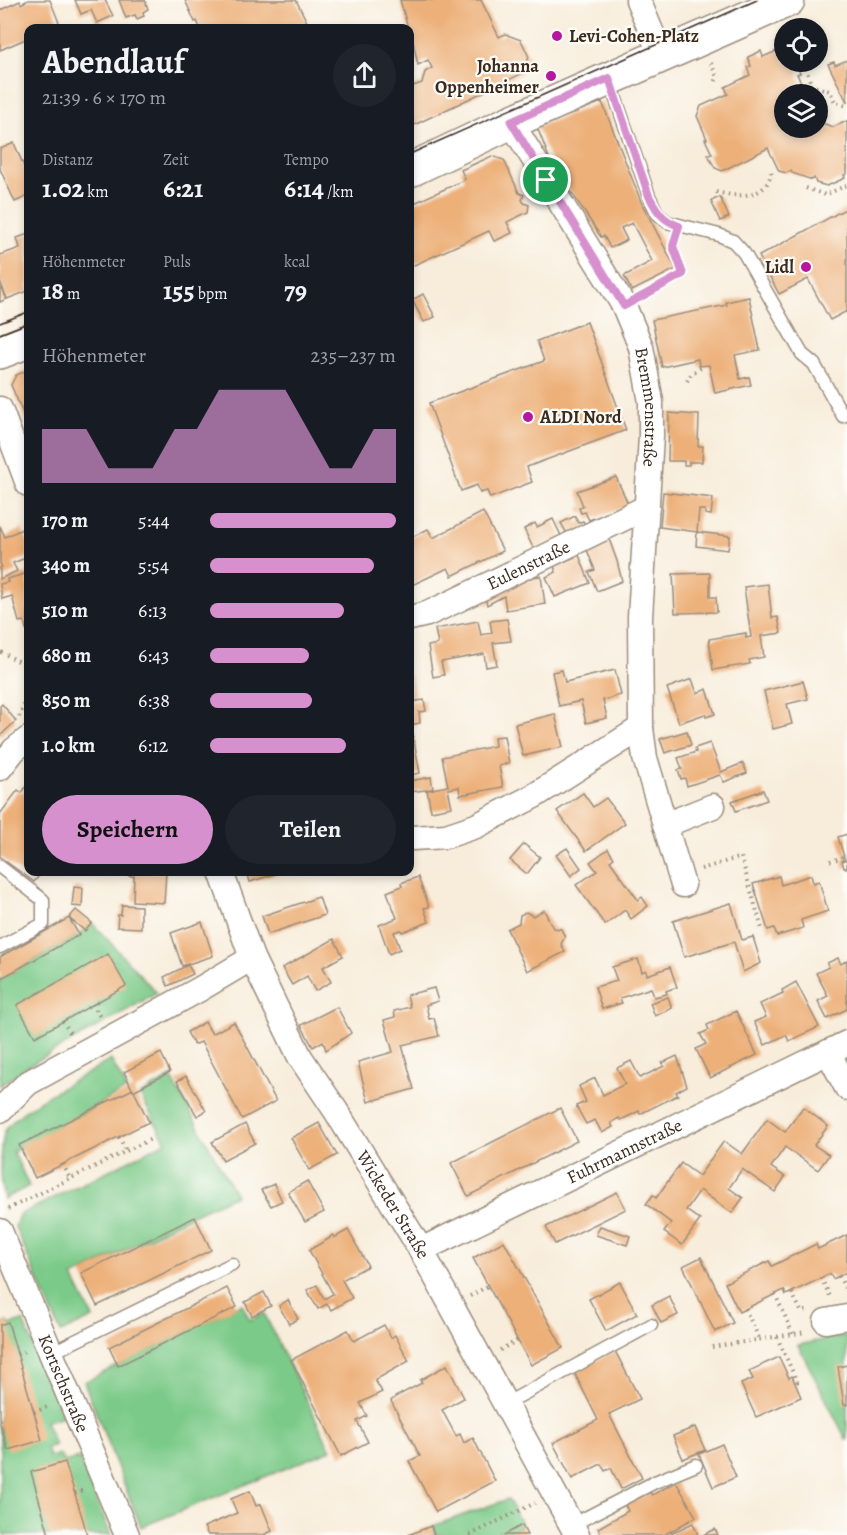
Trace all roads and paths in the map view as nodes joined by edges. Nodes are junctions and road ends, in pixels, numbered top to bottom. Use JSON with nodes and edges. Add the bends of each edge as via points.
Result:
{"nodes":[{"id":1,"x":638,"y":0,"type":"edge"},
{"id":2,"x":788,"y":0,"type":"edge"},
{"id":3,"x":661,"y":55,"type":"junction"},
{"id":4,"x":717,"y":77,"type":"dead end"},
{"id":5,"x":609,"y":78,"type":"junction"},
{"id":6,"x":714,"y":85,"type":"dead end"},
{"id":7,"x":828,"y":90,"type":"edge"},
{"id":8,"x":847,"y":106,"type":"edge"},
{"id":9,"x":511,"y":122,"type":"junction"},
{"id":10,"x":414,"y":168,"type":"edge"},
{"id":11,"x":772,"y":168,"type":"dead end"},
{"id":12,"x":847,"y":185,"type":"edge"},
{"id":13,"x":806,"y":188,"type":"dead end"},
{"id":14,"x":716,"y":192,"type":"dead end"},
{"id":15,"x":679,"y":226,"type":"junction"},
{"id":16,"x":624,"y":306,"type":"junction"},
{"id":17,"x":24,"y":343,"type":"edge"},
{"id":18,"x":0,"y":352,"type":"edge"},
{"id":19,"x":704,"y":366,"type":"dead end"},
{"id":20,"x":687,"y":381,"type":"dead end"},
{"id":21,"x":0,"y":409,"type":"edge"},
{"id":22,"x":847,"y":414,"type":"edge"},
{"id":23,"x":24,"y":473,"type":"edge"},
{"id":24,"x":647,"y":507,"type":"junction"},
{"id":25,"x":414,"y":617,"type":"edge"},
{"id":26,"x":1,"y":652,"type":"edge"},
{"id":27,"x":24,"y":664,"type":"edge"},
{"id":28,"x":641,"y":728,"type":"junction"},
{"id":29,"x":24,"y":742,"type":"edge"},
{"id":30,"x":0,"y":768,"type":"edge"},
{"id":31,"x":712,"y":806,"type":"dead end"},
{"id":32,"x":665,"y":825,"type":"junction"},
{"id":33,"x":414,"y":838,"type":"edge"},
{"id":34,"x":844,"y":857,"type":"dead end"},
{"id":35,"x":830,"y":861,"type":"dead end"},
{"id":36,"x":0,"y":867,"type":"edge"},
{"id":37,"x":221,"y":876,"type":"edge"},
{"id":38,"x":681,"y":880,"type":"joint"},
{"id":39,"x":762,"y":929,"type":"dead end"},
{"id":40,"x":0,"y":947,"type":"edge"},
{"id":41,"x":252,"y":958,"type":"junction"},
{"id":42,"x":93,"y":1004,"type":"dead end"},
{"id":43,"x":63,"y":1021,"type":"dead end"},
{"id":44,"x":103,"y":1022,"type":"dead end"},
{"id":45,"x":73,"y":1038,"type":"dead end"},
{"id":46,"x":837,"y":1047,"type":"edge"},
{"id":47,"x":847,"y":1088,"type":"edge"},
{"id":48,"x":0,"y":1110,"type":"edge"},
{"id":49,"x":119,"y":1137,"type":"dead end"},
{"id":50,"x":153,"y":1138,"type":"dead end"},
{"id":51,"x":126,"y":1151,"type":"junction"},
{"id":52,"x":63,"y":1164,"type":"dead end"},
{"id":53,"x":70,"y":1179,"type":"junction"},
{"id":54,"x":3,"y":1221,"type":"edge"},
{"id":55,"x":421,"y":1250,"type":"junction"},
{"id":56,"x":232,"y":1264,"type":"dead end"},
{"id":57,"x":839,"y":1276,"type":"dead end"},
{"id":58,"x":821,"y":1278,"type":"dead end"},
{"id":59,"x":488,"y":1286,"type":"dead end"},
{"id":60,"x":847,"y":1292,"type":"edge"},
{"id":61,"x":775,"y":1294,"type":"dead end"},
{"id":62,"x":470,"y":1296,"type":"dead end"},
{"id":63,"x":745,"y":1309,"type":"dead end"},
{"id":64,"x":830,"y":1317,"type":"edge"},
{"id":65,"x":651,"y":1325,"type":"dead end"},
{"id":66,"x":793,"y":1334,"type":"junction"},
{"id":67,"x":777,"y":1337,"type":"junction"},
{"id":68,"x":518,"y":1340,"type":"dead end"},
{"id":69,"x":760,"y":1340,"type":"junction"},
{"id":70,"x":712,"y":1347,"type":"dead end"},
{"id":71,"x":499,"y":1350,"type":"dead end"},
{"id":72,"x":51,"y":1353,"type":"junction"},
{"id":73,"x":795,"y":1383,"type":"dead end"},
{"id":74,"x":505,"y":1404,"type":"junction"},
{"id":75,"x":696,"y":1465,"type":"dead end"},
{"id":76,"x":539,"y":1502,"type":"dead end"},
{"id":77,"x":574,"y":1530,"type":"edge"},
{"id":78,"x":127,"y":1535,"type":"edge"},
{"id":79,"x":470,"y":1535,"type":"edge"}],
"edges":[{"from":1,"to":3,"type":"street"},
{"from":2,"to":3,"type":"main road"},
{"from":3,"to":5,"type":"main road"},
{"from":4,"to":6,"type":"path"},
{"from":5,"to":9,"type":"main road"},
{"from":5,"to":15,"type":"lane","via":[[657,213]]},
{"from":7,"to":8,"type":"path","via":[[835,102]]},
{"from":9,"to":10,"type":"main road"},
{"from":9,"to":16,"type":"street","name":"Bremmenstraße"},
{"from":11,"to":14,"type":"path","via":[[771,177],[756,192],[736,196]]},
{"from":12,"to":13,"type":"path","via":[[825,195]]},
{"from":15,"to":16,"type":"path","via":[[673,246],[683,274]]},
{"from":15,"to":22,"type":"lane","via":[[733,241],[802,354],[814,364],[843,416]]},
{"from":16,"to":24,"type":"street","name":"Bremmenstraße","via":[[641,347],[651,402]]},
{"from":17,"to":18,"type":"main road"},
{"from":19,"to":20,"type":"path"},
{"from":21,"to":23,"type":"street"},
{"from":24,"to":25,"type":"street","name":"Eulenstraße","via":[[455,602]]},
{"from":24,"to":28,"type":"street","name":"Bremmenstraße","via":[[640,617]]},
{"from":26,"to":27,"type":"path"},
{"from":28,"to":32,"type":"street","name":"Bremmenstraße","via":[[645,759]]},
{"from":28,"to":33,"type":"street","via":[[534,796],[476,826],[446,836]]},
{"from":29,"to":30,"type":"street"},
{"from":31,"to":32,"type":"street"},
{"from":32,"to":38,"type":"street","name":"Bremmenstraße"},
{"from":34,"to":35,"type":"path"},
{"from":36,"to":40,"type":"lane","via":[[43,900],[43,924]]},
{"from":37,"to":41,"type":"street","name":"Wickeder Straße"},
{"from":38,"to":39,"type":"path","via":[[741,857]]},
{"from":41,"to":48,"type":"street","via":[[28,1083]]},
{"from":41,"to":55,"type":"street","name":"Wickeder Straße","via":[[300,1057]]},
{"from":42,"to":44,"type":"path"},
{"from":43,"to":45,"type":"path"},
{"from":46,"to":47,"type":"street","name":"Fuhrmannstraße"},
{"from":46,"to":55,"type":"street","name":"Fuhrmannstraße"},
{"from":49,"to":51,"type":"path"},
{"from":50,"to":51,"type":"path"},
{"from":51,"to":53,"type":"path"},
{"from":52,"to":53,"type":"path"},
{"from":53,"to":54,"type":"path"},
{"from":54,"to":72,"type":"street","name":"Kortschstraße"},
{"from":55,"to":74,"type":"street","name":"Wickeder Straße"},
{"from":56,"to":72,"type":"lane"},
{"from":57,"to":60,"type":"path"},
{"from":58,"to":64,"type":"path"},
{"from":59,"to":62,"type":"path"},
{"from":61,"to":66,"type":"path"},
{"from":63,"to":69,"type":"path"},
{"from":64,"to":66,"type":"path"},
{"from":65,"to":74,"type":"lane"},
{"from":66,"to":67,"type":"path"},
{"from":67,"to":69,"type":"path"},
{"from":67,"to":73,"type":"path"},
{"from":68,"to":71,"type":"path"},
{"from":69,"to":70,"type":"path"},
{"from":72,"to":78,"type":"street","name":"Kortschstraße"},
{"from":74,"to":77,"type":"street","name":"Wickeder Straße"},
{"from":75,"to":77,"type":"lane","via":[[655,1482]]},
{"from":76,"to":79,"type":"path"}]}
